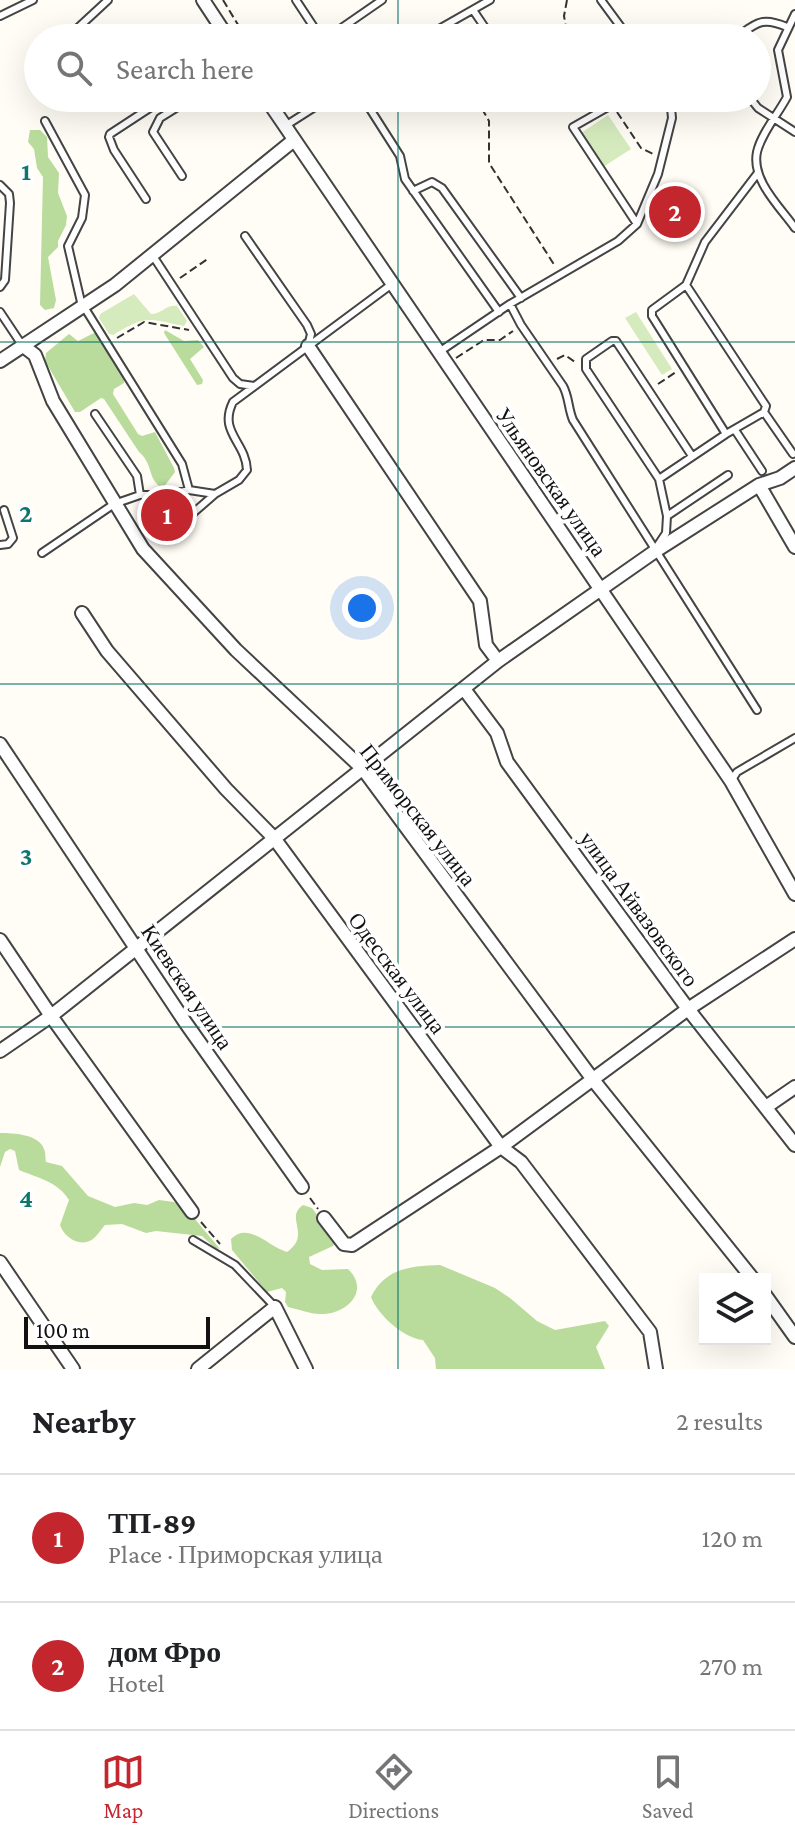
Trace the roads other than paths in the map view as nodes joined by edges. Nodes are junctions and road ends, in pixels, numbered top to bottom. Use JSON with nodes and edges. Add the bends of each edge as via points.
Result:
{"nodes":[{"id":1,"x":17,"y":0,"type":"edge"},
{"id":2,"x":33,"y":0,"type":"edge"},
{"id":3,"x":108,"y":0,"type":"edge"},
{"id":4,"x":203,"y":0,"type":"edge"},
{"id":5,"x":296,"y":0,"type":"edge"},
{"id":6,"x":382,"y":0,"type":"edge"},
{"id":7,"x":490,"y":0,"type":"edge"},
{"id":8,"x":601,"y":0,"type":"edge"},
{"id":9,"x":24,"y":6,"type":"junction"},
{"id":10,"x":473,"y":10,"type":"junction"},
{"id":11,"x":795,"y":14,"type":"edge"},
{"id":12,"x":0,"y":16,"type":"edge"},
{"id":13,"x":82,"y":24,"type":"edge"},
{"id":14,"x":219,"y":24,"type":"edge"},
{"id":15,"x":314,"y":24,"type":"edge"},
{"id":16,"x":345,"y":24,"type":"edge"},
{"id":17,"x":448,"y":24,"type":"edge"},
{"id":18,"x":482,"y":24,"type":"edge"},
{"id":19,"x":619,"y":24,"type":"edge"},
{"id":20,"x":756,"y":24,"type":"edge"},
{"id":21,"x":787,"y":27,"type":"junction"},
{"id":22,"x":785,"y":89,"type":"junction"},
{"id":23,"x":795,"y":92,"type":"edge"},
{"id":24,"x":144,"y":112,"type":"edge"},
{"id":25,"x":170,"y":112,"type":"edge"},
{"id":26,"x":276,"y":112,"type":"edge"},
{"id":27,"x":307,"y":112,"type":"edge"},
{"id":28,"x":372,"y":112,"type":"edge"},
{"id":29,"x":602,"y":112,"type":"edge"},
{"id":30,"x":671,"y":112,"type":"edge"},
{"id":31,"x":763,"y":112,"type":"edge"},
{"id":32,"x":774,"y":120,"type":"junction"},
{"id":33,"x":45,"y":121,"type":"dead end"},
{"id":34,"x":285,"y":126,"type":"junction"},
{"id":35,"x":795,"y":132,"type":"edge"},
{"id":36,"x":294,"y":140,"type":"junction"},
{"id":37,"x":757,"y":174,"type":"junction"},
{"id":38,"x":182,"y":176,"type":"dead end"},
{"id":39,"x":0,"y":185,"type":"edge"},
{"id":40,"x":413,"y":191,"type":"junction"},
{"id":41,"x":146,"y":199,"type":"dead end"},
{"id":42,"x":637,"y":224,"type":"junction"},
{"id":43,"x":795,"y":228,"type":"edge"},
{"id":44,"x":245,"y":236,"type":"dead end"},
{"id":45,"x":153,"y":256,"type":"junction"},
{"id":46,"x":392,"y":284,"type":"junction"},
{"id":47,"x":686,"y":285,"type":"junction"},
{"id":48,"x":0,"y":287,"type":"edge"},
{"id":49,"x":521,"y":298,"type":"junction"},
{"id":50,"x":510,"y":304,"type":"junction"},
{"id":51,"x":85,"y":307,"type":"junction"},
{"id":52,"x":0,"y":312,"type":"edge"},
{"id":53,"x":499,"y":312,"type":"junction"},
{"id":54,"x":22,"y":345,"type":"junction"},
{"id":55,"x":308,"y":346,"type":"junction"},
{"id":56,"x":439,"y":352,"type":"junction"},
{"id":57,"x":0,"y":361,"type":"edge"},
{"id":58,"x":254,"y":386,"type":"junction"},
{"id":59,"x":764,"y":412,"type":"junction"},
{"id":60,"x":95,"y":414,"type":"dead end"},
{"id":61,"x":735,"y":430,"type":"junction"},
{"id":62,"x":726,"y":434,"type":"junction"},
{"id":63,"x":793,"y":454,"type":"dead end"},
{"id":64,"x":692,"y":456,"type":"junction"},
{"id":65,"x":795,"y":468,"type":"edge"},
{"id":66,"x":762,"y":471,"type":"dead end"},
{"id":67,"x":728,"y":475,"type":"dead end"},
{"id":68,"x":659,"y":479,"type":"junction"},
{"id":69,"x":759,"y":485,"type":"junction"},
{"id":70,"x":189,"y":490,"type":"junction"},
{"id":71,"x":215,"y":494,"type":"junction"},
{"id":72,"x":140,"y":495,"type":"junction"},
{"id":73,"x":114,"y":504,"type":"junction"},
{"id":74,"x":4,"y":510,"type":"dead end"},
{"id":75,"x":667,"y":516,"type":"junction"},
{"id":76,"x":173,"y":524,"type":"dead end"},
{"id":77,"x":0,"y":545,"type":"edge"},
{"id":78,"x":795,"y":547,"type":"edge"},
{"id":79,"x":654,"y":552,"type":"junction"},
{"id":80,"x":42,"y":553,"type":"dead end"},
{"id":81,"x":600,"y":588,"type":"junction"},
{"id":82,"x":82,"y":613,"type":"dead end"},
{"id":83,"x":498,"y":661,"type":"junction"},
{"id":84,"x":464,"y":689,"type":"junction"},
{"id":85,"x":757,"y":710,"type":"dead end"},
{"id":86,"x":795,"y":738,"type":"edge"},
{"id":87,"x":0,"y":744,"type":"edge"},
{"id":88,"x":363,"y":769,"type":"junction"},
{"id":89,"x":731,"y":781,"type":"junction"},
{"id":90,"x":274,"y":838,"type":"junction"},
{"id":91,"x":795,"y":894,"type":"edge"},
{"id":92,"x":795,"y":939,"type":"edge"},
{"id":93,"x":0,"y":940,"type":"edge"},
{"id":94,"x":135,"y":948,"type":"junction"},
{"id":95,"x":688,"y":1009,"type":"junction"},
{"id":96,"x":51,"y":1016,"type":"junction"},
{"id":97,"x":0,"y":1051,"type":"edge"},
{"id":98,"x":594,"y":1081,"type":"junction"},
{"id":99,"x":795,"y":1087,"type":"edge"},
{"id":100,"x":766,"y":1107,"type":"junction"},
{"id":101,"x":795,"y":1145,"type":"edge"},
{"id":102,"x":501,"y":1147,"type":"junction"},
{"id":103,"x":302,"y":1187,"type":"road end"},
{"id":104,"x":192,"y":1212,"type":"road end"},
{"id":105,"x":324,"y":1218,"type":"road end"},
{"id":106,"x":193,"y":1240,"type":"dead end"},
{"id":107,"x":0,"y":1262,"type":"edge"},
{"id":108,"x":748,"y":1273,"type":"edge"},
{"id":109,"x":771,"y":1303,"type":"edge"},
{"id":110,"x":275,"y":1307,"type":"junction"},
{"id":111,"x":795,"y":1337,"type":"edge"},
{"id":112,"x":73,"y":1369,"type":"edge"},
{"id":113,"x":198,"y":1369,"type":"edge"},
{"id":114,"x":306,"y":1369,"type":"edge"},
{"id":115,"x":656,"y":1369,"type":"edge"}],
"edges":[{"from":1,"to":9,"type":"lane"},
{"from":2,"to":9,"type":"lane"},
{"from":3,"to":13,"type":"lane"},
{"from":4,"to":14,"type":"street"},
{"from":5,"to":15,"type":"lane"},
{"from":6,"to":16,"type":"lane"},
{"from":7,"to":10,"type":"lane"},
{"from":8,"to":19,"type":"lane"},
{"from":9,"to":12,"type":"lane"},
{"from":10,"to":17,"type":"lane"},
{"from":10,"to":18,"type":"lane"},
{"from":11,"to":21,"type":"lane"},
{"from":20,"to":21,"type":"lane","via":[[770,19]]},
{"from":21,"to":22,"type":"lane","via":[[778,50]]},
{"from":22,"to":23,"type":"lane"},
{"from":22,"to":32,"type":"lane","via":[[787,97]]},
{"from":24,"to":41,"type":"lane","via":[[109,137]]},
{"from":25,"to":38,"type":"lane","via":[[153,132]]},
{"from":26,"to":34,"type":"street","name":"Ульяновская улица"},
{"from":27,"to":34,"type":"lane"},
{"from":28,"to":40,"type":"lane","via":[[400,156]]},
{"from":29,"to":42,"type":"lane","via":[[573,127]]},
{"from":30,"to":42,"type":"lane","via":[[662,158]]},
{"from":31,"to":32,"type":"lane"},
{"from":32,"to":35,"type":"lane"},
{"from":32,"to":37,"type":"lane","via":[[757,150]]},
{"from":33,"to":51,"type":"lane","via":[[85,195],[82,218],[68,246]]},
{"from":34,"to":36,"type":"street","name":"Ульяновская улица"},
{"from":36,"to":45,"type":"street"},
{"from":36,"to":46,"type":"street","name":"Ульяновская улица"},
{"from":37,"to":43,"type":"lane"},
{"from":37,"to":47,"type":"lane","via":[[705,242]]},
{"from":39,"to":48,"type":"lane","via":[[10,203],[5,283]]},
{"from":40,"to":49,"type":"lane","via":[[432,182],[442,188]]},
{"from":40,"to":53,"type":"lane"},
{"from":42,"to":49,"type":"lane","via":[[618,241]]},
{"from":44,"to":55,"type":"lane","via":[[307,325]]},
{"from":45,"to":51,"type":"street"},
{"from":45,"to":58,"type":"lane","via":[[233,378]]},
{"from":46,"to":55,"type":"lane"},
{"from":46,"to":56,"type":"street","name":"Ульяновская улица"},
{"from":47,"to":59,"type":"lane","via":[[765,401]]},
{"from":47,"to":62,"type":"lane","via":[[656,305],[652,316]]},
{"from":49,"to":50,"type":"lane"},
{"from":50,"to":53,"type":"lane"},
{"from":50,"to":79,"type":"lane"},
{"from":51,"to":54,"type":"street"},
{"from":51,"to":70,"type":"lane","via":[[182,464]]},
{"from":52,"to":54,"type":"lane"},
{"from":53,"to":56,"type":"lane"},
{"from":54,"to":57,"type":"street"},
{"from":54,"to":73,"type":"street","name":"Приморская улица","via":[[33,352],[53,401]]},
{"from":55,"to":58,"type":"lane"},
{"from":55,"to":83,"type":"street","via":[[480,601],[486,645]]},
{"from":56,"to":81,"type":"street","name":"Ульяновская улица"},
{"from":58,"to":71,"type":"lane","via":[[233,402],[228,413],[227,426],[247,457],[247,470]]},
{"from":59,"to":61,"type":"lane"},
{"from":59,"to":63,"type":"lane"},
{"from":60,"to":72,"type":"lane","via":[[137,476]]},
{"from":61,"to":62,"type":"lane"},
{"from":61,"to":66,"type":"lane"},
{"from":62,"to":64,"type":"lane"},
{"from":64,"to":68,"type":"lane"},
{"from":64,"to":68,"type":"lane","via":[[616,341],[586,359],[586,369]]},
{"from":65,"to":69,"type":"street"},
{"from":67,"to":75,"type":"lane"},
{"from":68,"to":75,"type":"lane"},
{"from":69,"to":78,"type":"street"},
{"from":69,"to":79,"type":"street"},
{"from":70,"to":71,"type":"lane"},
{"from":70,"to":72,"type":"lane"},
{"from":71,"to":76,"type":"lane"},
{"from":72,"to":73,"type":"lane"},
{"from":73,"to":80,"type":"lane"},
{"from":73,"to":88,"type":"street","name":"Приморская улица","via":[[143,549],[236,650]]},
{"from":74,"to":77,"type":"lane","via":[[13,538]]},
{"from":75,"to":79,"type":"lane","via":[[666,533]]},
{"from":79,"to":81,"type":"street"},
{"from":79,"to":85,"type":"lane"},
{"from":81,"to":83,"type":"street"},
{"from":81,"to":89,"type":"street","name":"Ульяновская улица"},
{"from":82,"to":90,"type":"street","name":"Одесская улица","via":[[107,651]]},
{"from":83,"to":84,"type":"street"},
{"from":84,"to":88,"type":"street"},
{"from":84,"to":95,"type":"street","name":"улица Айвазовского","via":[[497,733],[507,762]]},
{"from":86,"to":89,"type":"lane","via":[[737,772]]},
{"from":87,"to":94,"type":"street","name":"Киевская улица"},
{"from":88,"to":90,"type":"street"},
{"from":88,"to":98,"type":"street","name":"Приморская улица"},
{"from":89,"to":91,"type":"street","name":"Ульяновская улица"},
{"from":90,"to":94,"type":"street"},
{"from":90,"to":102,"type":"street","name":"Одесская улица"},
{"from":92,"to":95,"type":"street"},
{"from":93,"to":96,"type":"street"},
{"from":94,"to":96,"type":"street"},
{"from":94,"to":103,"type":"street","name":"Киевская улица"},
{"from":95,"to":98,"type":"street"},
{"from":95,"to":100,"type":"street","name":"улица Айвазовского"},
{"from":96,"to":97,"type":"street"},
{"from":96,"to":104,"type":"street"},
{"from":98,"to":102,"type":"street"},
{"from":98,"to":108,"type":"street","name":"Приморская улица"},
{"from":99,"to":100,"type":"street"},
{"from":100,"to":101,"type":"street","name":"улица Айвазовского"},
{"from":102,"to":105,"type":"street","via":[[348,1246]]},
{"from":102,"to":115,"type":"street","name":"Одесская улица","via":[[521,1162],[650,1332]]},
{"from":106,"to":110,"type":"lane","via":[[235,1265]]},
{"from":107,"to":112,"type":"street"},
{"from":109,"to":111,"type":"street"},
{"from":110,"to":113,"type":"street"},
{"from":110,"to":114,"type":"street"}]}
